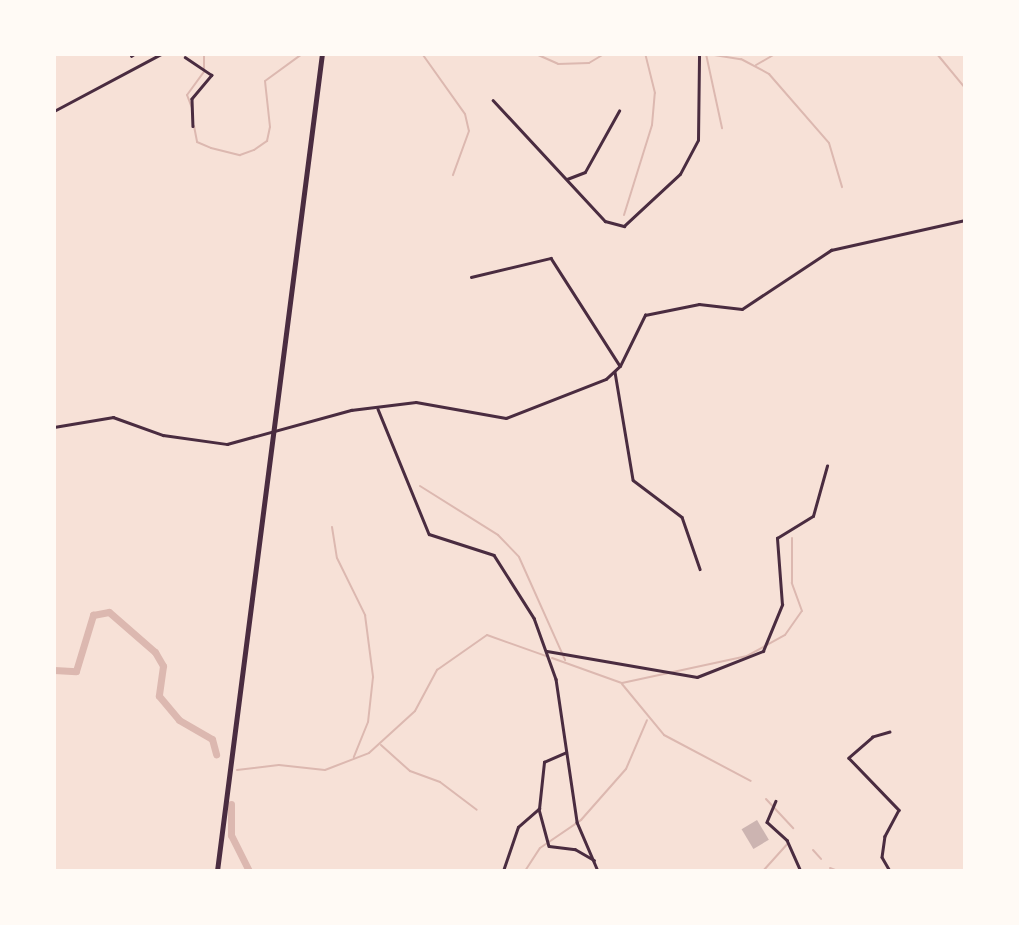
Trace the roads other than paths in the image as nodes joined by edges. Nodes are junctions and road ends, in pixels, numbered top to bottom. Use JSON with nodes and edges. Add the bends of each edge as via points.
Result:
{"nodes":[{"id":1,"x":162,"y":54,"type":"edge"},
{"id":2,"x":178,"y":54,"type":"edge"},
{"id":3,"x":212,"y":54,"type":"edge"},
{"id":4,"x":222,"y":54,"type":"edge"},
{"id":5,"x":243,"y":54,"type":"edge"},
{"id":6,"x":322,"y":54,"type":"edge"},
{"id":7,"x":699,"y":54,"type":"edge"},
{"id":8,"x":185,"y":57,"type":"junction"},
{"id":9,"x":493,"y":100,"type":"dead end"},
{"id":10,"x":54,"y":111,"type":"edge"},
{"id":11,"x":619,"y":111,"type":"dead end"},
{"id":12,"x":193,"y":126,"type":"dead end"},
{"id":13,"x":568,"y":179,"type":"junction"},
{"id":14,"x":965,"y":220,"type":"edge"},
{"id":15,"x":471,"y":277,"type":"dead end"},
{"id":16,"x":620,"y":366,"type":"junction"},
{"id":17,"x":615,"y":372,"type":"junction"},
{"id":18,"x":378,"y":409,"type":"junction"},
{"id":19,"x":54,"y":427,"type":"edge"},
{"id":20,"x":827,"y":466,"type":"dead end"},
{"id":21,"x":700,"y":569,"type":"dead end"},
{"id":22,"x":547,"y":652,"type":"junction"},
{"id":23,"x":890,"y":732,"type":"dead end"},
{"id":24,"x":566,"y":752,"type":"junction"},
{"id":25,"x":776,"y":801,"type":"dead end"},
{"id":26,"x":539,"y":809,"type":"junction"},
{"id":27,"x":594,"y":860,"type":"junction"},
{"id":28,"x":217,"y":871,"type":"edge"},
{"id":29,"x":503,"y":871,"type":"edge"},
{"id":30,"x":598,"y":871,"type":"edge"},
{"id":31,"x":801,"y":871,"type":"edge"},
{"id":32,"x":891,"y":871,"type":"edge"}],
"edges":[{"from":1,"to":10,"type":"street"},
{"from":2,"to":8,"type":"street"},
{"from":3,"to":8,"type":"street"},
{"from":4,"to":5,"type":"street"},
{"from":6,"to":28,"type":"highway"},
{"from":7,"to":13,"type":"street","via":[[694,99],[701,134],[682,171],[650,196],[632,222],[609,224]]},
{"from":8,"to":12,"type":"street","via":[[212,75],[192,99]]},
{"from":9,"to":13,"type":"street"},
{"from":11,"to":13,"type":"street","via":[[585,172]]},
{"from":14,"to":16,"type":"street","via":[[831,250],[742,309],[699,304],[645,315]]},
{"from":15,"to":16,"type":"street","via":[[551,258]]},
{"from":16,"to":17,"type":"street"},
{"from":17,"to":18,"type":"street","via":[[506,418],[427,402]]},
{"from":17,"to":21,"type":"street","via":[[634,480],[682,517]]},
{"from":18,"to":19,"type":"street","via":[[351,410],[256,440],[212,443],[104,416]]},
{"from":18,"to":22,"type":"street","via":[[393,458],[429,534],[494,555],[510,572]]},
{"from":20,"to":22,"type":"street","via":[[813,516],[777,538],[782,605],[763,651],[697,677]]},
{"from":22,"to":24,"type":"street"},
{"from":23,"to":32,"type":"street","via":[[873,737],[849,758],[900,810],[899,822],[885,836],[882,857]]},
{"from":24,"to":26,"type":"street","via":[[544,762]]},
{"from":24,"to":27,"type":"street","via":[[577,822]]},
{"from":25,"to":31,"type":"street","via":[[767,822],[787,840]]},
{"from":26,"to":27,"type":"street","via":[[549,846],[575,849]]},
{"from":26,"to":29,"type":"street","via":[[518,827]]},
{"from":27,"to":30,"type":"street"}]}
